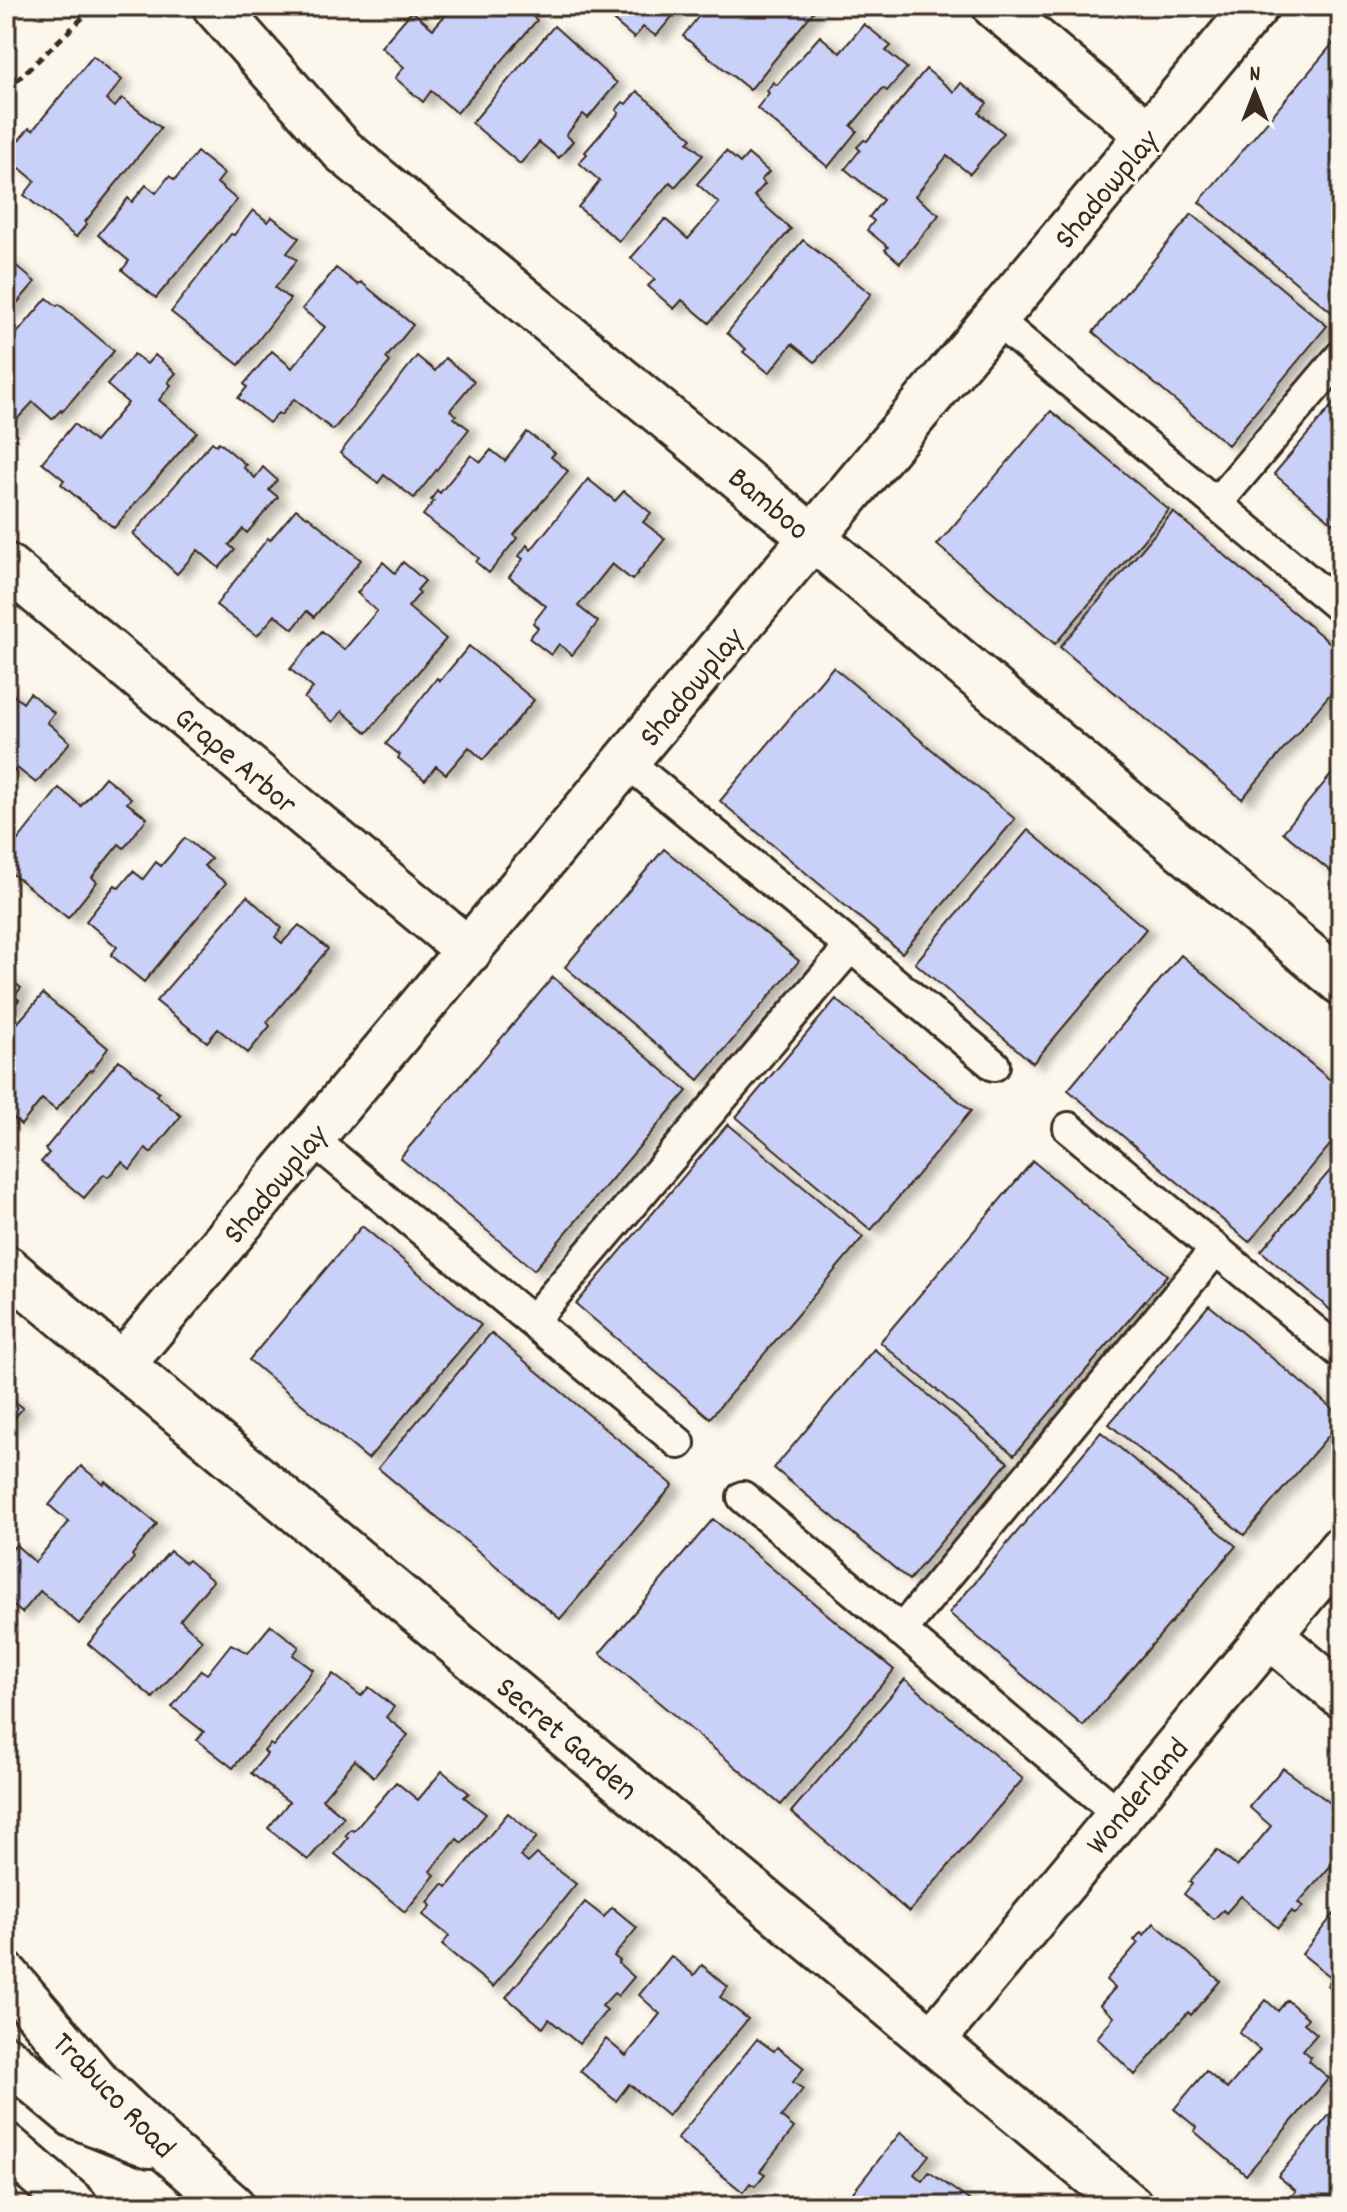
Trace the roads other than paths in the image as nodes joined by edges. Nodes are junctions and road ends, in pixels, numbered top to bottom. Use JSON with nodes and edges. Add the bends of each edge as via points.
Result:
{"nodes":[{"id":1,"x":215,"y":6,"type":"edge"},
{"id":2,"x":995,"y":6,"type":"edge"},
{"id":3,"x":1256,"y":6,"type":"edge"},
{"id":4,"x":1149,"y":135,"type":"junction"},
{"id":5,"x":995,"y":319,"type":"junction"},
{"id":6,"x":1341,"y":356,"type":"edge"},
{"id":7,"x":1216,"y":504,"type":"junction"},
{"id":8,"x":813,"y":538,"type":"junction"},
{"id":9,"x":6,"y":566,"type":"edge"},
{"id":10,"x":1341,"y":608,"type":"edge"},
{"id":11,"x":626,"y":761,"type":"junction"},
{"id":12,"x":850,"y":947,"type":"junction"},
{"id":13,"x":469,"y":951,"type":"junction"},
{"id":14,"x":1341,"y":982,"type":"edge"},
{"id":15,"x":994,"y":1065,"type":"dead end"},
{"id":16,"x":1069,"y":1128,"type":"dead end"},
{"id":17,"x":311,"y":1138,"type":"junction"},
{"id":18,"x":1216,"y":1249,"type":"junction"},
{"id":19,"x":6,"y":1268,"type":"edge"},
{"id":20,"x":532,"y":1321,"type":"junction"},
{"id":21,"x":1341,"y":1353,"type":"edge"},
{"id":22,"x":122,"y":1365,"type":"junction"},
{"id":23,"x":679,"y":1443,"type":"dead end"},
{"id":24,"x":743,"y":1497,"type":"dead end"},
{"id":25,"x":1341,"y":1549,"type":"edge"},
{"id":26,"x":901,"y":1631,"type":"junction"},
{"id":27,"x":1269,"y":1635,"type":"junction"},
{"id":28,"x":1341,"y":1695,"type":"edge"},
{"id":29,"x":1120,"y":1815,"type":"junction"},
{"id":30,"x":6,"y":1975,"type":"edge"},
{"id":31,"x":932,"y":2041,"type":"junction"},
{"id":32,"x":6,"y":2058,"type":"edge"},
{"id":33,"x":6,"y":2146,"type":"edge"},
{"id":34,"x":171,"y":2153,"type":"junction"},
{"id":35,"x":75,"y":2206,"type":"edge"},
{"id":36,"x":232,"y":2206,"type":"edge"},
{"id":37,"x":1130,"y":2206,"type":"edge"}],
"edges":[{"from":1,"to":8,"type":"street","name":"Bamboo","via":[[343,151]]},
{"from":2,"to":4,"type":"street"},
{"from":3,"to":4,"type":"street","name":"Shadowplay"},
{"from":4,"to":5,"type":"street","name":"Shadowplay"},
{"from":5,"to":7,"type":"lane"},
{"from":5,"to":8,"type":"street","name":"Shadowplay"},
{"from":6,"to":7,"type":"lane"},
{"from":7,"to":10,"type":"lane"},
{"from":8,"to":11,"type":"street","name":"Shadowplay"},
{"from":8,"to":14,"type":"street","name":"Bamboo"},
{"from":9,"to":13,"type":"street","name":"Grape Arbor"},
{"from":11,"to":12,"type":"lane"},
{"from":11,"to":13,"type":"street","name":"Shadowplay"},
{"from":12,"to":15,"type":"lane"},
{"from":12,"to":20,"type":"lane"},
{"from":13,"to":17,"type":"street","name":"Shadowplay"},
{"from":16,"to":18,"type":"lane"},
{"from":17,"to":20,"type":"lane"},
{"from":17,"to":22,"type":"street","name":"Shadowplay"},
{"from":18,"to":21,"type":"lane"},
{"from":18,"to":26,"type":"lane"},
{"from":19,"to":22,"type":"street","name":"Secret Garden"},
{"from":20,"to":23,"type":"lane"},
{"from":22,"to":31,"type":"street","name":"Secret Garden"},
{"from":24,"to":26,"type":"lane"},
{"from":25,"to":27,"type":"street","name":"Wonderland"},
{"from":26,"to":29,"type":"lane"},
{"from":27,"to":28,"type":"street"},
{"from":27,"to":29,"type":"street","name":"Wonderland"},
{"from":29,"to":31,"type":"street","name":"Wonderland"},
{"from":30,"to":34,"type":"street","name":"Trabuco Road","via":[[96,2081]]},
{"from":31,"to":37,"type":"street","name":"Secret Garden"},
{"from":32,"to":34,"type":"street","via":[[74,2115]]},
{"from":33,"to":35,"type":"street"},
{"from":34,"to":36,"type":"street","name":"Trabuco Road"}]}
